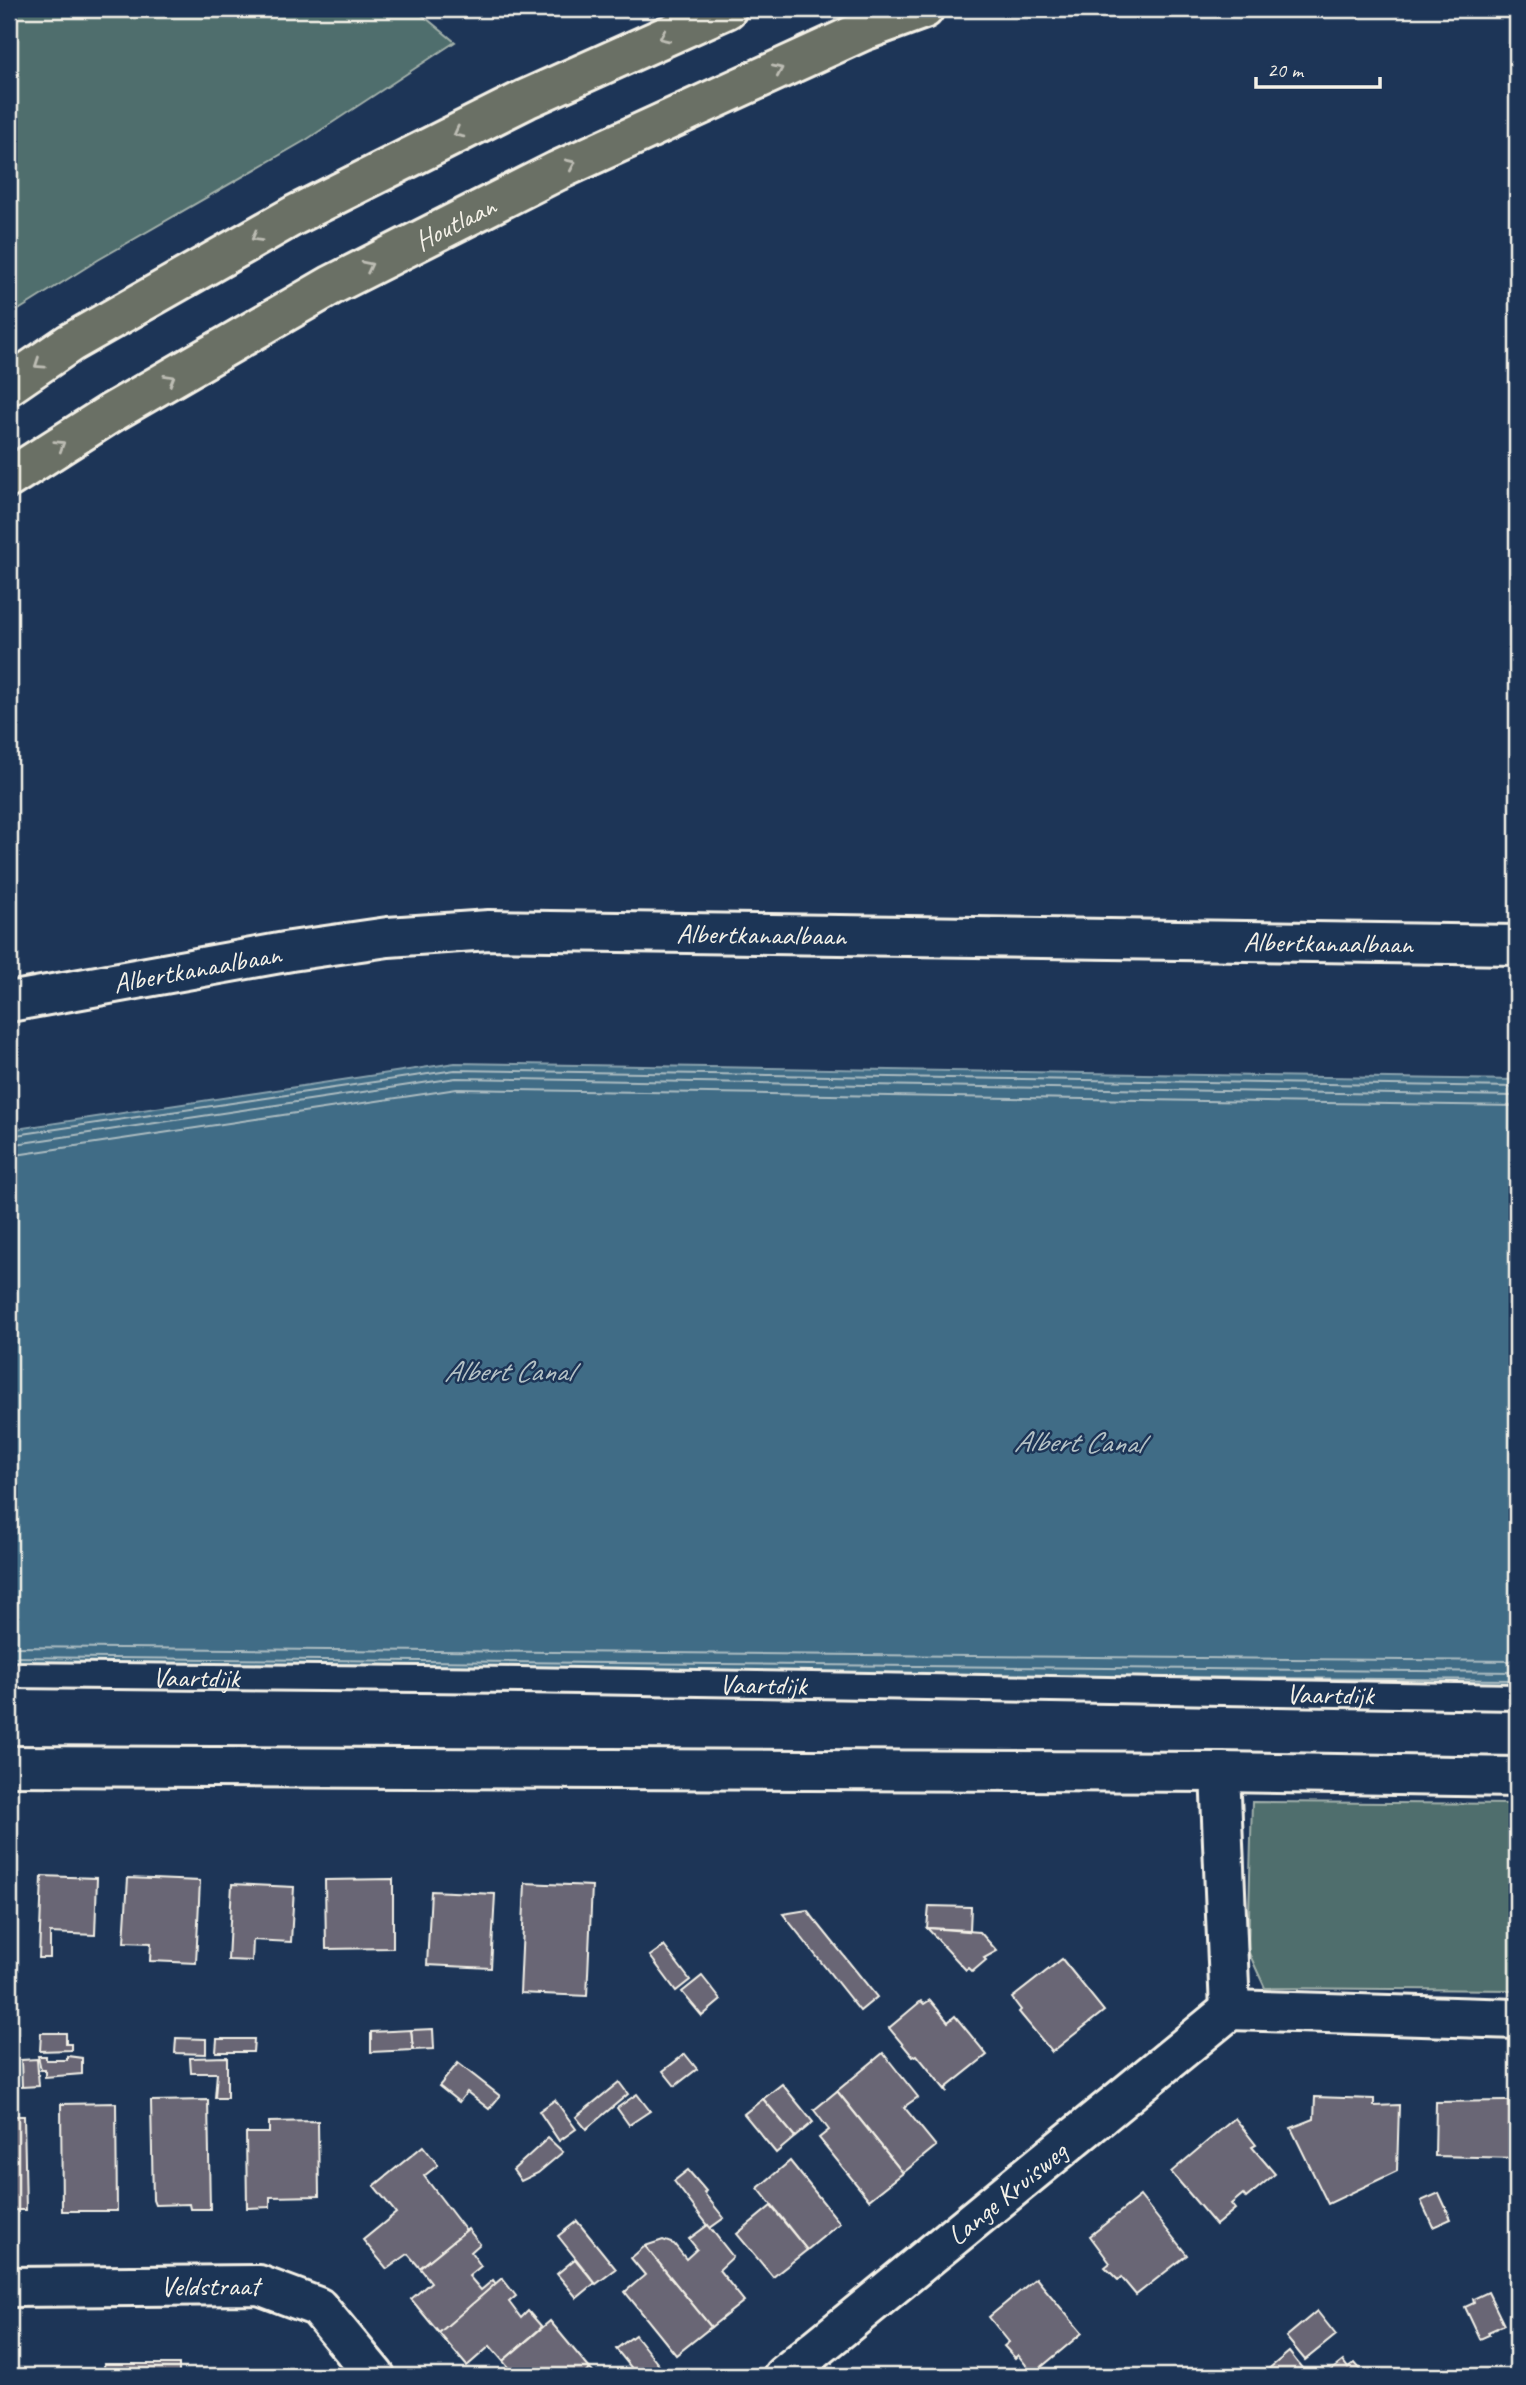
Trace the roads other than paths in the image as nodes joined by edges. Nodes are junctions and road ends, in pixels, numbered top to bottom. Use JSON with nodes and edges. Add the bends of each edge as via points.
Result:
{"nodes":[{"id":1,"x":727,"y":9,"type":"edge"},
{"id":2,"x":924,"y":9,"type":"edge"},
{"id":3,"x":9,"y":385,"type":"edge"},
{"id":4,"x":9,"y":478,"type":"edge"},
{"id":5,"x":1517,"y":945,"type":"edge"},
{"id":6,"x":9,"y":1002,"type":"edge"},
{"id":7,"x":9,"y":1675,"type":"edge"},
{"id":8,"x":1517,"y":1697,"type":"edge"},
{"id":9,"x":9,"y":1766,"type":"edge"},
{"id":10,"x":1220,"y":1772,"type":"junction"},
{"id":11,"x":1517,"y":1777,"type":"edge"},
{"id":12,"x":1230,"y":2010,"type":"junction"},
{"id":13,"x":1517,"y":2019,"type":"edge"},
{"id":14,"x":9,"y":2287,"type":"edge"},
{"id":15,"x":375,"y":2376,"type":"edge"},
{"id":16,"x":783,"y":2376,"type":"edge"}],
"edges":[{"from":1,"to":3,"type":"main road","one_way":true,"via":[[526,99],[295,215],[70,343]]},
{"from":4,"to":2,"type":"main road","name":"Houtlaan","one_way":true,"via":[[332,285],[557,170],[863,31]]},
{"from":5,"to":6,"type":"street","name":"Albertkanaalbaan","via":[[489,930],[388,937],[291,951]]},
{"from":7,"to":8,"type":"lane","name":"Vaartdijk"},
{"from":9,"to":10,"type":"street"},
{"from":10,"to":11,"type":"street"},
{"from":10,"to":12,"type":"street"},
{"from":12,"to":13,"type":"street"},
{"from":12,"to":16,"type":"street","name":"Lange Kruisweg"},
{"from":14,"to":15,"type":"street","name":"Veldstraat","via":[[259,2286],[318,2307]]}]}
